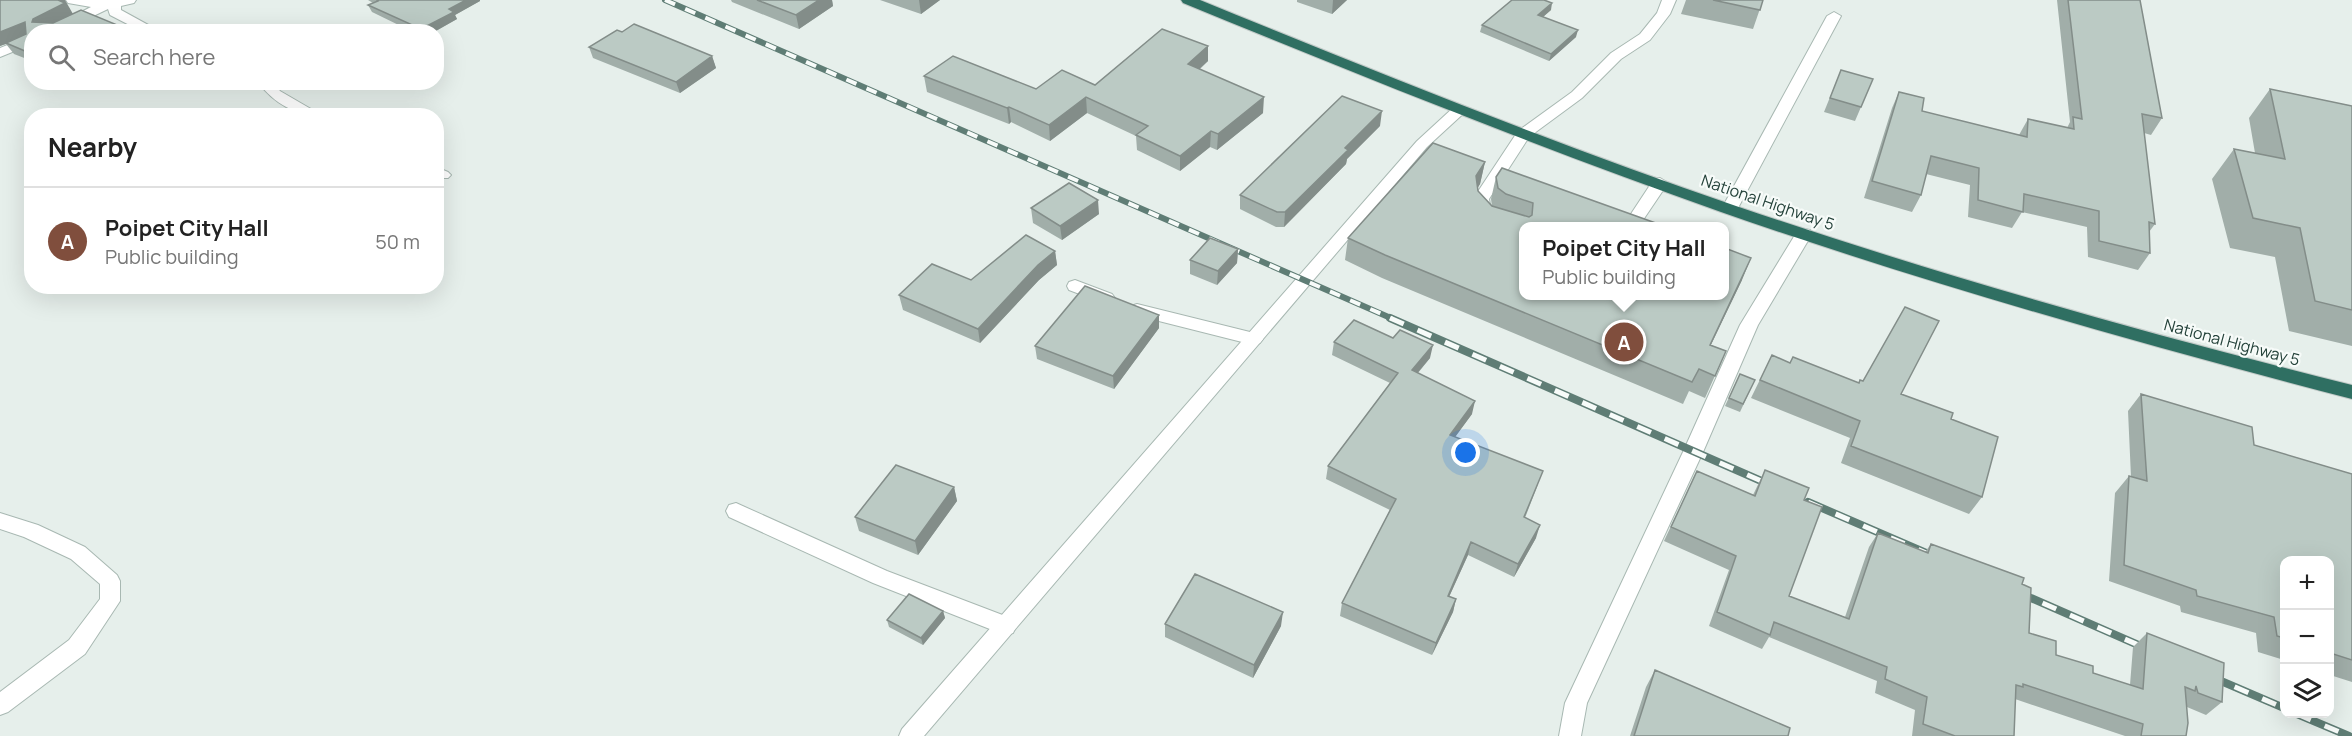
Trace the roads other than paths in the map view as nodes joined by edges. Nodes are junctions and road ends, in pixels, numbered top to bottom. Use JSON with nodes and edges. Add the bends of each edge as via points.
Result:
{"nodes":[{"id":1,"x":73,"y":0,"type":"edge"},
{"id":2,"x":129,"y":0,"type":"edge"},
{"id":3,"x":1188,"y":0,"type":"edge"},
{"id":4,"x":1669,"y":0,"type":"edge"},
{"id":5,"x":110,"y":5,"type":"junction"},
{"id":6,"x":1834,"y":16,"type":"dead end"},
{"id":7,"x":66,"y":24,"type":"edge"},
{"id":8,"x":139,"y":24,"type":"edge"},
{"id":9,"x":24,"y":42,"type":"edge"},
{"id":10,"x":0,"y":53,"type":"edge"},
{"id":11,"x":272,"y":90,"type":"edge"},
{"id":12,"x":301,"y":108,"type":"edge"},
{"id":13,"x":1459,"y":110,"type":"junction"},
{"id":14,"x":1523,"y":134,"type":"junction"},
{"id":15,"x":1660,"y":183,"type":"junction"},
{"id":16,"x":1730,"y":208,"type":"junction"},
{"id":17,"x":1634,"y":222,"type":"edge"},
{"id":18,"x":1519,"y":230,"type":"edge"},
{"id":19,"x":1804,"y":234,"type":"junction"},
{"id":20,"x":1075,"y":286,"type":"dead end"},
{"id":21,"x":1254,"y":339,"type":"junction"},
{"id":22,"x":2352,"y":392,"type":"edge"},
{"id":23,"x":736,"y":510,"type":"dead end"},
{"id":24,"x":0,"y":521,"type":"edge"},
{"id":25,"x":1005,"y":626,"type":"junction"},
{"id":26,"x":0,"y":705,"type":"edge"},
{"id":27,"x":910,"y":736,"type":"edge"},
{"id":28,"x":1570,"y":736,"type":"edge"}],
"edges":[{"from":1,"to":5,"type":"street"},
{"from":2,"to":5,"type":"street"},
{"from":3,"to":13,"type":"highway","name":"National Highway 5"},
{"from":4,"to":14,"type":"street","via":[[1645,37],[1616,56],[1577,95]]},
{"from":5,"to":7,"type":"street"},
{"from":5,"to":8,"type":"street"},
{"from":6,"to":16,"type":"street"},
{"from":9,"to":10,"type":"street"},
{"from":11,"to":12,"type":"street"},
{"from":13,"to":14,"type":"highway","name":"National Highway 5"},
{"from":13,"to":21,"type":"street","via":[[1422,144]]},
{"from":14,"to":15,"type":"highway","name":"National Highway 5"},
{"from":14,"to":18,"type":"street","via":[[1481,200],[1483,213],[1494,222]]},
{"from":15,"to":16,"type":"highway","name":"National Highway 5"},
{"from":15,"to":17,"type":"street"},
{"from":16,"to":19,"type":"highway","name":"National Highway 5"},
{"from":19,"to":22,"type":"highway","name":"National Highway 5","via":[[2047,311]]},
{"from":19,"to":28,"type":"street","via":[[1749,324],[1576,703]]},
{"from":20,"to":21,"type":"street","via":[[1155,316]]},
{"from":21,"to":25,"type":"street"},
{"from":23,"to":25,"type":"street","via":[[880,577]]},
{"from":24,"to":26,"type":"street","via":[[78,553],[110,581],[110,602],[77,647]]},
{"from":25,"to":27,"type":"street"}]}
